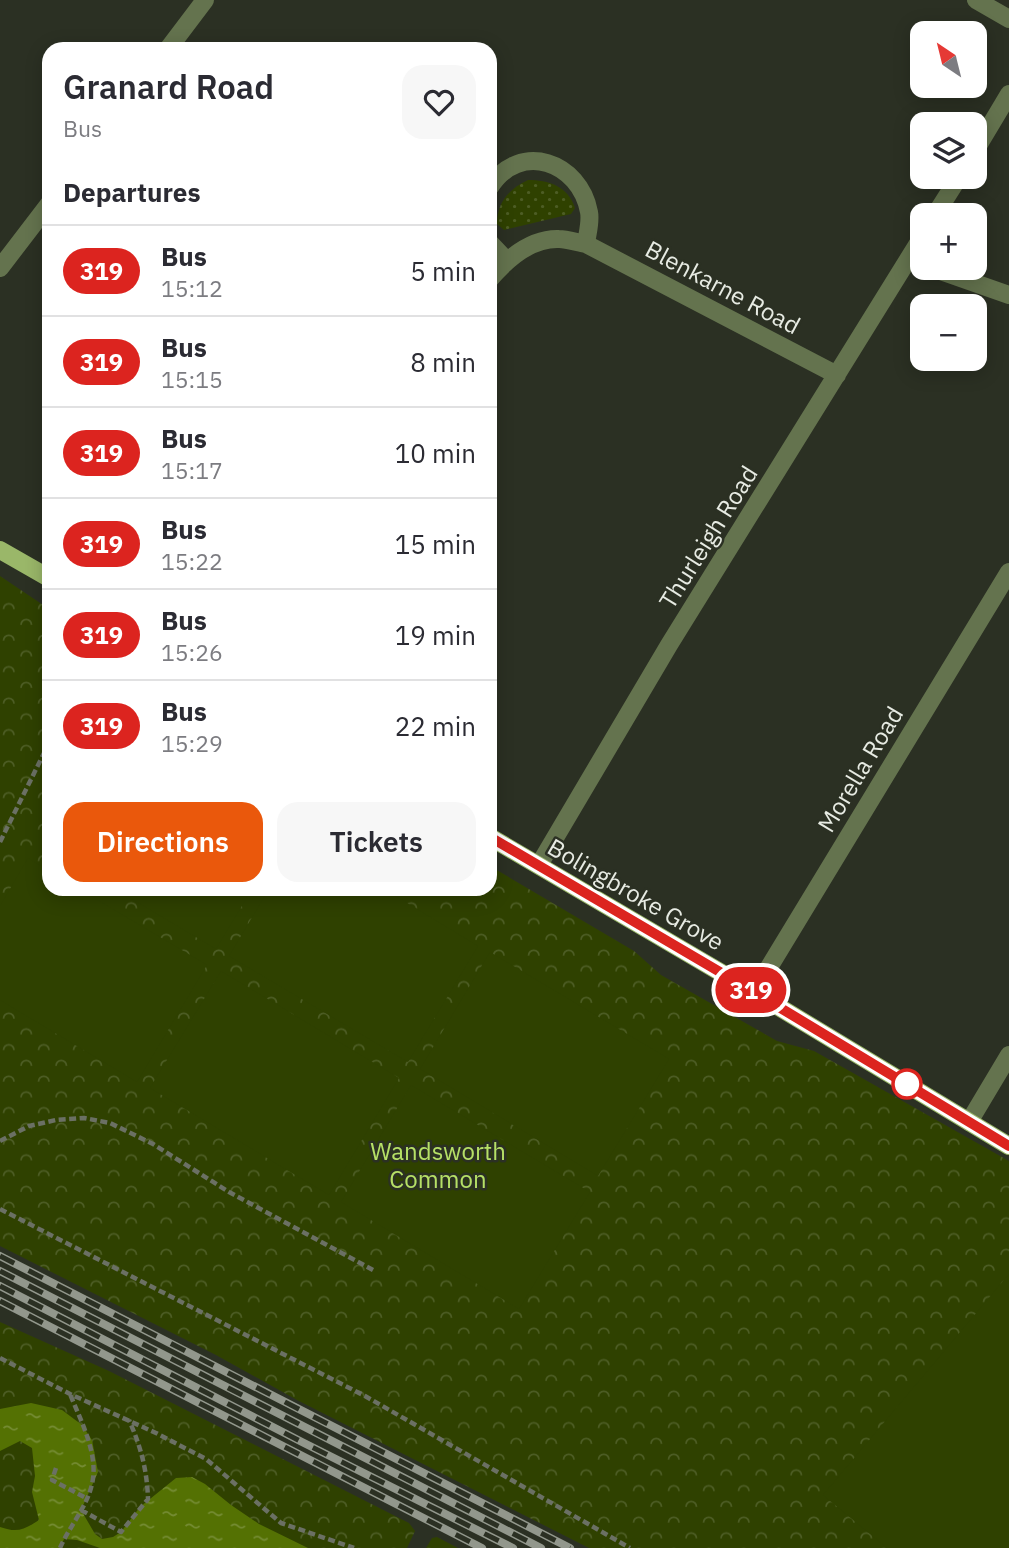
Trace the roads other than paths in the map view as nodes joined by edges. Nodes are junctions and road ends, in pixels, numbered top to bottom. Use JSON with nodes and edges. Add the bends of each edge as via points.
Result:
{"nodes":[{"id":1,"x":205,"y":0,"type":"edge"},
{"id":2,"x":976,"y":0,"type":"edge"},
{"id":3,"x":1009,"y":19,"type":"edge"},
{"id":4,"x":173,"y":42,"type":"edge"},
{"id":5,"x":1009,"y":94,"type":"edge"},
{"id":6,"x":987,"y":130,"type":"edge"},
{"id":7,"x":497,"y":180,"type":"edge"},
{"id":8,"x":42,"y":213,"type":"edge"},
{"id":9,"x":586,"y":244,"type":"junction"},
{"id":10,"x":497,"y":250,"type":"edge"},
{"id":11,"x":506,"y":260,"type":"junction"},
{"id":12,"x":0,"y":268,"type":"edge"},
{"id":13,"x":910,"y":269,"type":"edge"},
{"id":14,"x":497,"y":271,"type":"edge"},
{"id":15,"x":966,"y":280,"type":"edge"},
{"id":16,"x":1009,"y":295,"type":"edge"},
{"id":17,"x":837,"y":375,"type":"junction"},
{"id":18,"x":0,"y":550,"type":"edge"},
{"id":19,"x":1009,"y":572,"type":"edge"},
{"id":20,"x":42,"y":574,"type":"edge"},
{"id":21,"x":497,"y":841,"type":"edge"},
{"id":22,"x":539,"y":865,"type":"junction"},
{"id":23,"x":754,"y":992,"type":"junction"},
{"id":24,"x":1009,"y":1055,"type":"edge"},
{"id":25,"x":969,"y":1122,"type":"junction"},
{"id":26,"x":1009,"y":1146,"type":"edge"}],
"edges":[{"from":1,"to":4,"type":"street"},
{"from":2,"to":3,"type":"street"},
{"from":5,"to":6,"type":"street"},
{"from":7,"to":9,"type":"street","via":[[508,168],[525,162],[561,167],[584,194],[590,215]]},
{"from":8,"to":12,"type":"street"},
{"from":9,"to":11,"type":"street","name":"Blenkarne Road","via":[[558,239],[529,245]]},
{"from":9,"to":17,"type":"street","name":"Blenkarne Road"},
{"from":10,"to":11,"type":"street"},
{"from":11,"to":14,"type":"street","name":"Blenkarne Road"},
{"from":13,"to":17,"type":"street","name":"Thurleigh Road"},
{"from":15,"to":16,"type":"street"},
{"from":17,"to":22,"type":"street","name":"Thurleigh Road"},
{"from":18,"to":20,"type":"main road"},
{"from":19,"to":23,"type":"street","name":"Morella Road"},
{"from":21,"to":22,"type":"main road","name":"Bolingbroke Grove"},
{"from":22,"to":23,"type":"main road","name":"Bolingbroke Grove"},
{"from":23,"to":25,"type":"main road","name":"Bolingbroke Grove"},
{"from":24,"to":25,"type":"street"},
{"from":25,"to":26,"type":"main road","name":"Bolingbroke Grove"}]}
